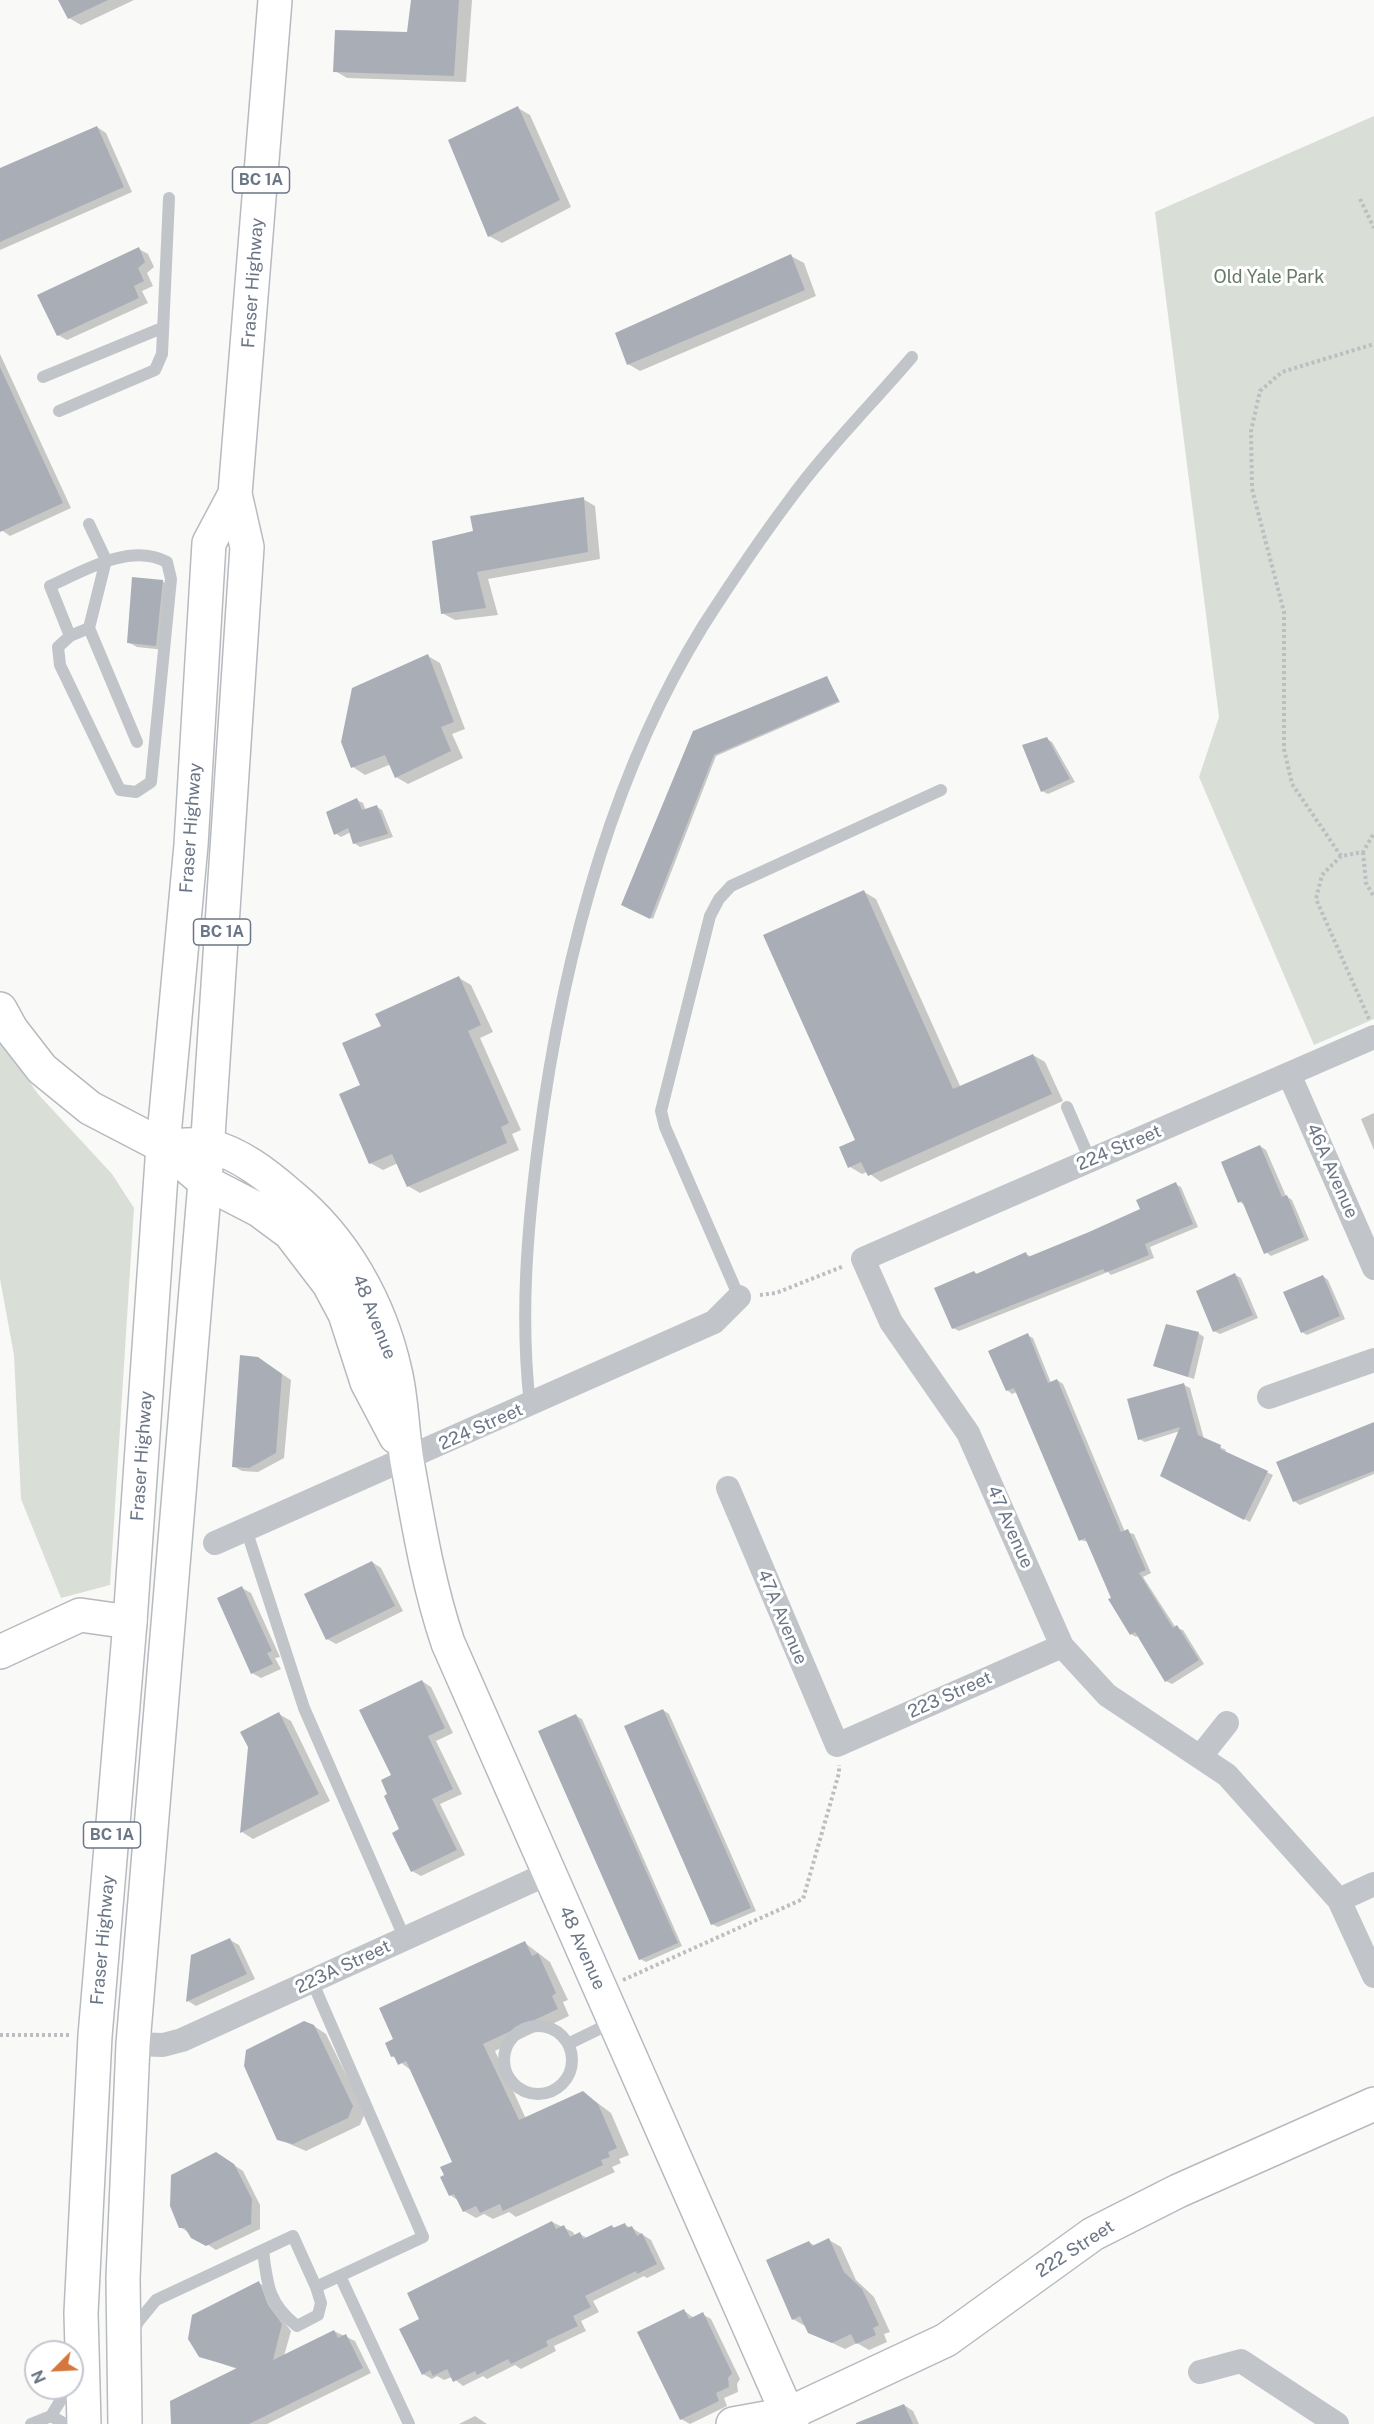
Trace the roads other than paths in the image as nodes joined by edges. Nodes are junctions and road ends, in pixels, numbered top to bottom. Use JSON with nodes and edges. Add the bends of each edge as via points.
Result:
{"nodes":[{"id":1,"x":275,"y":0,"type":"edge"},
{"id":2,"x":169,"y":198,"type":"dead end"},
{"id":3,"x":162,"y":328,"type":"junction"},
{"id":4,"x":912,"y":357,"type":"dead end"},
{"id":5,"x":43,"y":377,"type":"dead end"},
{"id":6,"x":59,"y":411,"type":"dead end"},
{"id":7,"x":236,"y":494,"type":"junction"},
{"id":8,"x":89,"y":524,"type":"dead end"},
{"id":9,"x":106,"y":560,"type":"junction"},
{"id":10,"x":89,"y":628,"type":"junction"},
{"id":11,"x":70,"y":636,"type":"junction"},
{"id":12,"x":137,"y":742,"type":"dead end"},
{"id":13,"x":941,"y":790,"type":"dead end"},
{"id":14,"x":0,"y":1009,"type":"edge"},
{"id":15,"x":1374,"y":1037,"type":"edge"},
{"id":16,"x":1289,"y":1074,"type":"junction"},
{"id":17,"x":1067,"y":1107,"type":"dead end"},
{"id":18,"x":163,"y":1146,"type":"junction"},
{"id":19,"x":208,"y":1146,"type":"junction"},
{"id":20,"x":1090,"y":1160,"type":"junction"},
{"id":21,"x":205,"y":1182,"type":"junction"},
{"id":22,"x":863,"y":1258,"type":"joint"},
{"id":23,"x":1374,"y":1268,"type":"edge"},
{"id":24,"x":739,"y":1297,"type":"joint"},
{"id":25,"x":1374,"y":1360,"type":"edge"},
{"id":26,"x":1269,"y":1397,"type":"dead end"},
{"id":27,"x":530,"y":1405,"type":"junction"},
{"id":28,"x":407,"y":1460,"type":"junction"},
{"id":29,"x":728,"y":1488,"type":"dead end"},
{"id":30,"x":246,"y":1529,"type":"junction"},
{"id":31,"x":215,"y":1543,"type":"dead end"},
{"id":32,"x":130,"y":1622,"type":"junction"},
{"id":33,"x":1062,"y":1646,"type":"junction"},
{"id":34,"x":0,"y":1652,"type":"edge"},
{"id":35,"x":1227,"y":1723,"type":"dead end"},
{"id":36,"x":837,"y":1745,"type":"joint"},
{"id":37,"x":1200,"y":1757,"type":"junction"},
{"id":38,"x":549,"y":1873,"type":"junction"},
{"id":39,"x":1374,"y":1884,"type":"edge"},
{"id":40,"x":1339,"y":1900,"type":"junction"},
{"id":41,"x":405,"y":1939,"type":"junction"},
{"id":42,"x":1374,"y":1976,"type":"edge"},
{"id":43,"x":312,"y":1981,"type":"junction"},
{"id":44,"x":614,"y":2021,"type":"junction"},
{"id":45,"x":133,"y":2044,"type":"junction"},
{"id":46,"x":568,"y":2044,"type":"junction"},
{"id":47,"x":1374,"y":2104,"type":"edge"},
{"id":48,"x":263,"y":2250,"type":"junction"},
{"id":49,"x":340,"y":2276,"type":"junction"},
{"id":50,"x":316,"y":2287,"type":"junction"},
{"id":51,"x":134,"y":2290,"type":"junction"},
{"id":52,"x":156,"y":2300,"type":"junction"},
{"id":53,"x":76,"y":2340,"type":"edge"},
{"id":54,"x":125,"y":2350,"type":"junction"},
{"id":55,"x":1200,"y":2372,"type":"dead end"},
{"id":56,"x":61,"y":2400,"type":"edge"},
{"id":57,"x":79,"y":2400,"type":"edge"},
{"id":58,"x":51,"y":2416,"type":"junction"},
{"id":59,"x":785,"y":2421,"type":"edge"},
{"id":60,"x":32,"y":2424,"type":"edge"},
{"id":61,"x":64,"y":2424,"type":"edge"},
{"id":62,"x":84,"y":2424,"type":"edge"},
{"id":63,"x":125,"y":2424,"type":"edge"},
{"id":64,"x":409,"y":2424,"type":"edge"},
{"id":65,"x":733,"y":2424,"type":"edge"},
{"id":66,"x":1337,"y":2424,"type":"edge"}],
"edges":[{"from":1,"to":7,"type":"main road","name":"Fraser Highway","number":"BC 1A"},
{"from":2,"to":3,"type":"lane"},
{"from":3,"to":5,"type":"lane"},
{"from":3,"to":6,"type":"lane","via":[[162,354],[155,370]]},
{"from":4,"to":27,"type":"lane","via":[[789,501],[702,628],[650,727],[604,845],[566,979],[531,1199],[524,1299]]},
{"from":7,"to":18,"type":"main road","name":"Fraser Highway","number":"BC 1A","via":[[209,543],[190,845]]},
{"from":7,"to":19,"type":"main road","name":"Fraser Highway","number":"BC 1A","via":[[247,547]]},
{"from":8,"to":9,"type":"lane"},
{"from":9,"to":10,"type":"lane"},
{"from":9,"to":11,"type":"lane","via":[[50,586]]},
{"from":9,"to":11,"type":"lane","via":[[155,555],[167,562],[171,579],[151,782],[136,792],[120,790],[60,665],[58,647]]},
{"from":10,"to":11,"type":"lane"},
{"from":10,"to":12,"type":"lane"},
{"from":13,"to":24,"type":"lane","via":[[731,886],[710,916],[661,1110]]},
{"from":14,"to":18,"type":"main road","name":"48 Avenue","via":[[10,1029],[42,1069],[90,1108]]},
{"from":15,"to":16,"type":"street","name":"224 Street"},
{"from":16,"to":20,"type":"street","name":"224 Street"},
{"from":16,"to":23,"type":"street","name":"46A Avenue"},
{"from":17,"to":20,"type":"lane"},
{"from":18,"to":19,"type":"main road","name":"48 Avenue"},
{"from":18,"to":21,"type":"main road","name":"48 Avenue"},
{"from":18,"to":32,"type":"main road","name":"Fraser Highway","number":"BC 1A"},
{"from":19,"to":21,"type":"main road","name":"Fraser Highway","number":"BC 1A"},
{"from":19,"to":28,"type":"main road","name":"48 Avenue","via":[[236,1157],[305,1207],[352,1265],[368,1293],[395,1371]]},
{"from":20,"to":22,"type":"street","name":"224 Street"},
{"from":21,"to":28,"type":"main road","name":"48 Avenue","via":[[259,1210],[290,1233],[314,1262],[345,1314],[368,1382]]},
{"from":21,"to":45,"type":"main road","name":"Fraser Highway","number":"BC 1A"},
{"from":22,"to":33,"type":"street","name":"47 Avenue","via":[[891,1322],[968,1433]]},
{"from":24,"to":27,"type":"street","name":"224 Street","via":[[714,1322]]},
{"from":25,"to":26,"type":"street"},
{"from":27,"to":28,"type":"street","name":"224 Street"},
{"from":28,"to":30,"type":"street","name":"224 Street"},
{"from":28,"to":38,"type":"main road","name":"48 Avenue","via":[[433,1594],[445,1634]]},
{"from":29,"to":36,"type":"street","name":"47A Avenue"},
{"from":30,"to":31,"type":"street","name":"224 Street"},
{"from":30,"to":41,"type":"lane","via":[[304,1708]]},
{"from":32,"to":34,"type":"main road","via":[[80,1615]]},
{"from":32,"to":53,"type":"main road","name":"Fraser Highway","number":"BC 1A","via":[[95,2036]]},
{"from":33,"to":36,"type":"street","name":"223 Street"},
{"from":33,"to":37,"type":"street","name":"47 Avenue","via":[[1107,1695]]},
{"from":35,"to":37,"type":"street"},
{"from":37,"to":40,"type":"street","name":"47 Avenue","via":[[1227,1774]]},
{"from":38,"to":41,"type":"street","name":"223A Street"},
{"from":38,"to":44,"type":"main road","name":"48 Avenue"},
{"from":39,"to":40,"type":"street"},
{"from":40,"to":42,"type":"street","name":"47 Avenue"},
{"from":41,"to":43,"type":"street","name":"223A Street"},
{"from":43,"to":45,"type":"street","name":"223A Street","via":[[182,2040],[163,2045]]},
{"from":43,"to":49,"type":"lane","via":[[423,2237]]},
{"from":44,"to":46,"type":"lane"},
{"from":44,"to":59,"type":"main road","name":"48 Avenue"},
{"from":45,"to":51,"type":"main road","name":"Fraser Highway","number":"BC 1A"},
{"from":46,"to":46,"type":"lane","via":[[572,2065],[554,2090],[533,2094],[522,2090],[507,2073],[506,2050],[519,2032],[542,2026],[553,2029]]},
{"from":47,"to":59,"type":"main road","name":"222 Street","via":[[1178,2191],[1093,2234],[928,2350]]},
{"from":48,"to":50,"type":"lane","via":[[293,2236]]},
{"from":48,"to":50,"type":"lane","via":[[267,2284],[281,2314],[297,2326],[318,2315],[321,2303]]},
{"from":48,"to":52,"type":"lane"},
{"from":49,"to":50,"type":"lane"},
{"from":49,"to":64,"type":"lane"},
{"from":51,"to":52,"type":"lane"},
{"from":51,"to":54,"type":"main road","name":"Fraser Highway","number":"BC 1A"},
{"from":52,"to":54,"type":"lane","via":[[138,2322]]},
{"from":54,"to":63,"type":"main road","name":"Fraser Highway","number":"BC 1A"},
{"from":55,"to":66,"type":"street","via":[[1241,2361]]},
{"from":56,"to":58,"type":"lane"},
{"from":57,"to":62,"type":"main road","name":"Fraser Highway","number":"BC 1A"},
{"from":58,"to":60,"type":"lane"},
{"from":58,"to":61,"type":"lane"},
{"from":59,"to":65,"type":"main road","name":"222 Street"}]}
